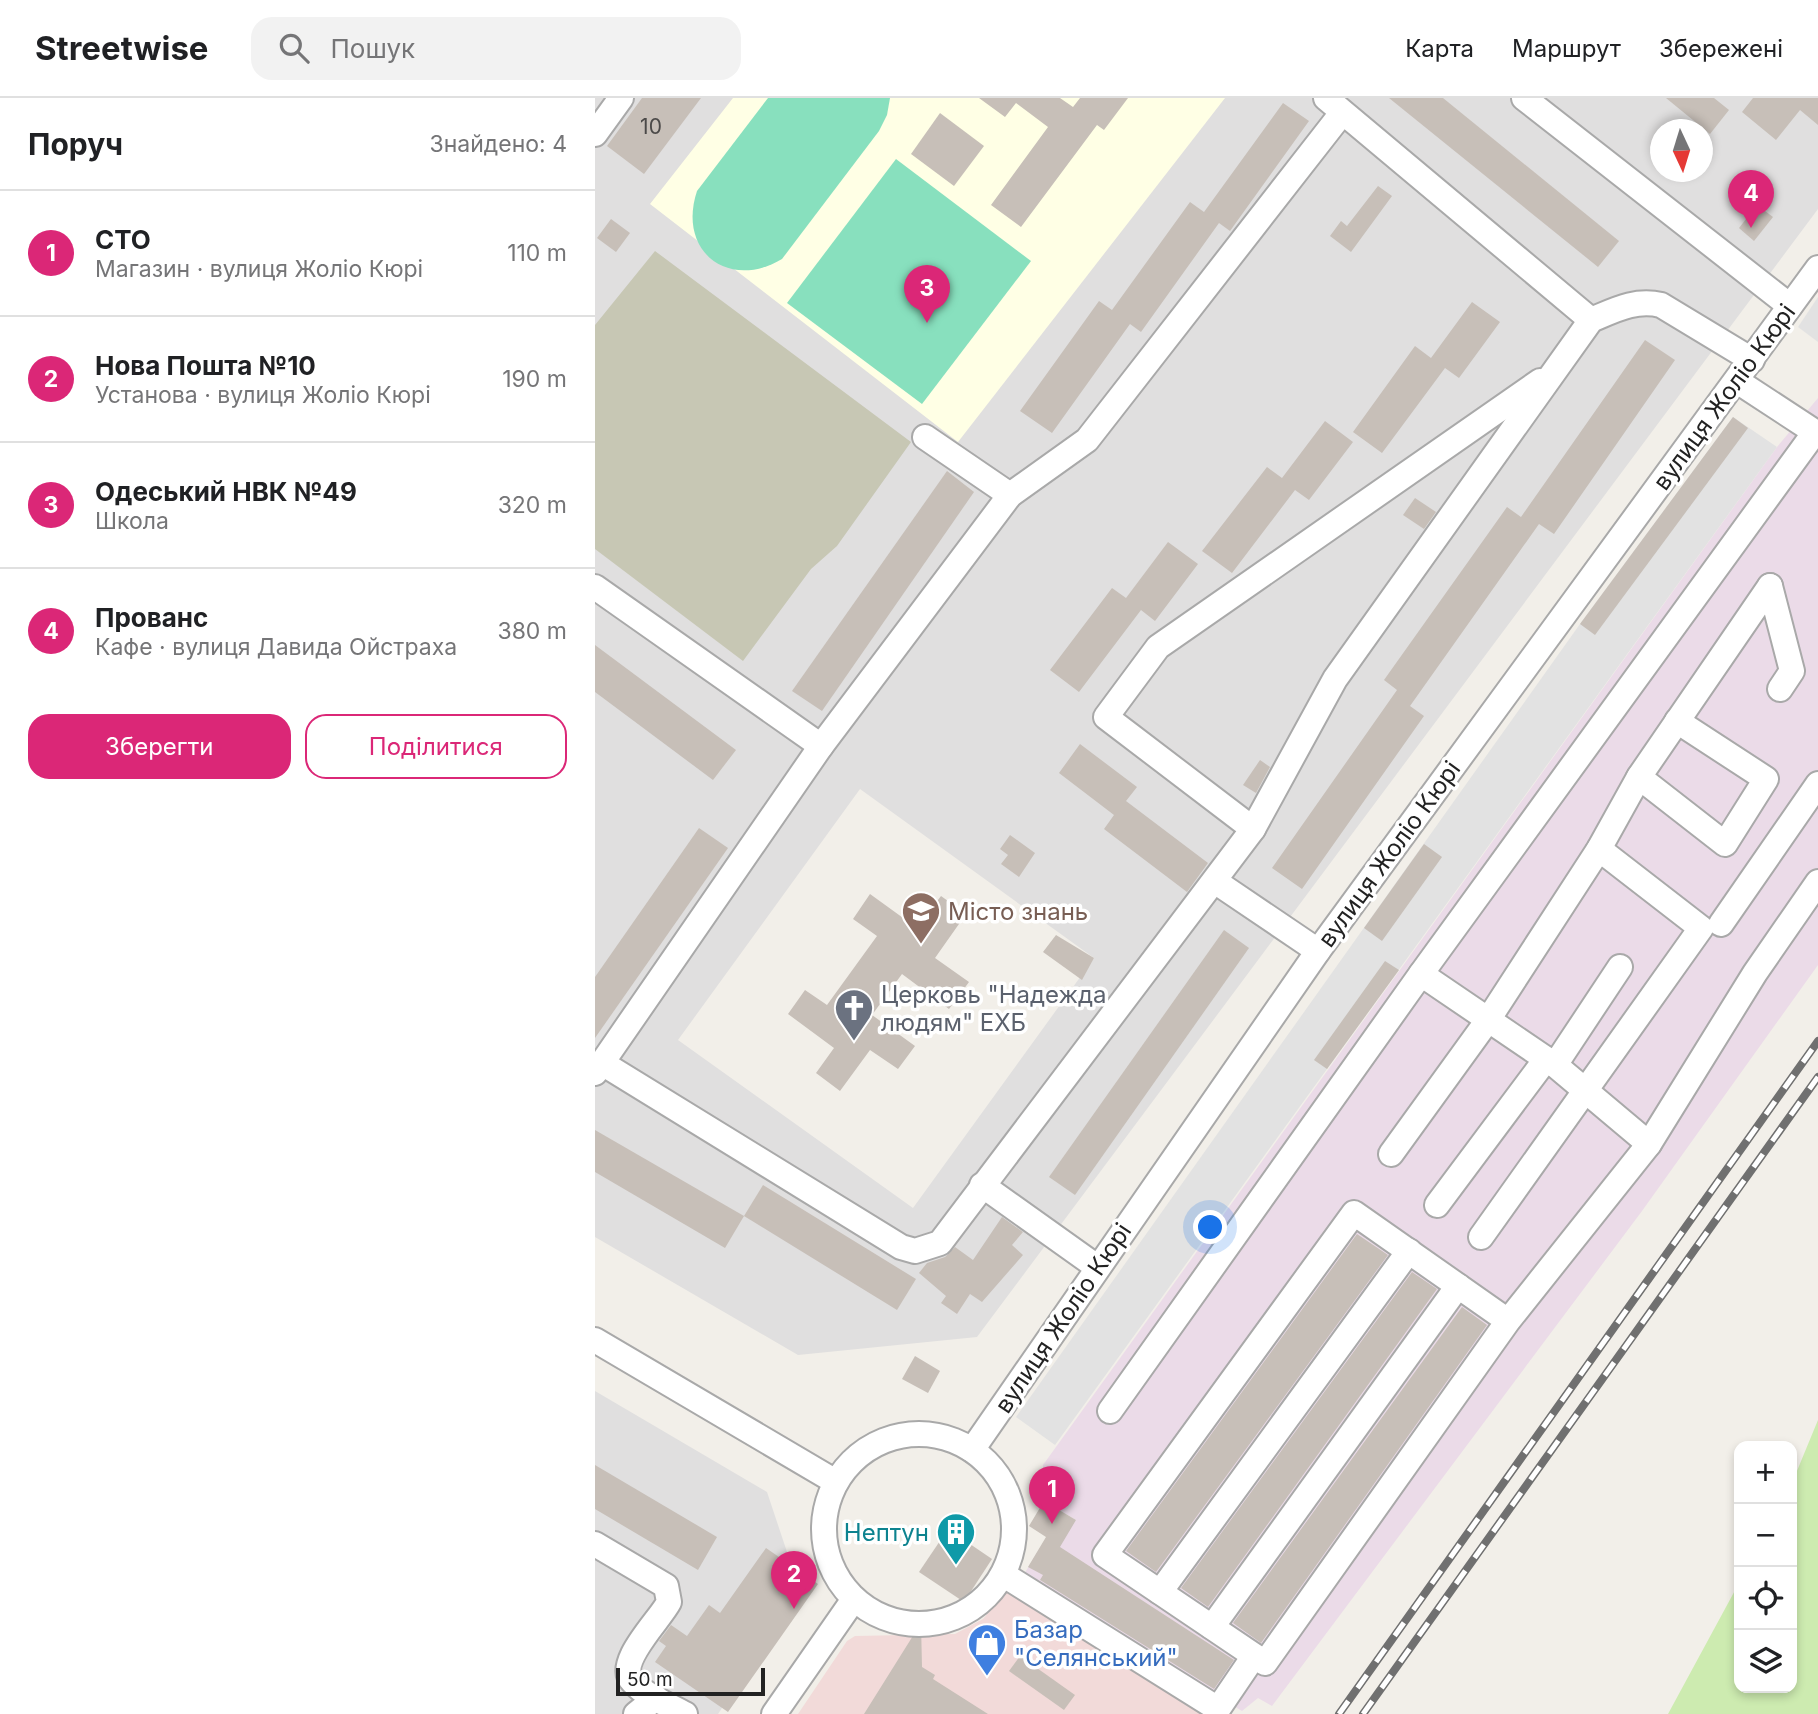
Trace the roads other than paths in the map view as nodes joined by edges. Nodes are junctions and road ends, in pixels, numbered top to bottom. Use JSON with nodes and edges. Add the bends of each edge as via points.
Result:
{"nodes":[{"id":1,"x":621,"y":98,"type":"edge"},
{"id":2,"x":1524,"y":98,"type":"edge"},
{"id":3,"x":1334,"y":105,"type":"edge"},
{"id":4,"x":595,"y":134,"type":"edge"},
{"id":5,"x":1818,"y":268,"type":"edge"},
{"id":6,"x":1790,"y":306,"type":"junction"},
{"id":7,"x":1591,"y":320,"type":"junction"},
{"id":8,"x":1752,"y":360,"type":"junction"},
{"id":9,"x":1555,"y":370,"type":"junction"},
{"id":10,"x":1737,"y":381,"type":"junction"},
{"id":11,"x":1817,"y":433,"type":"edge"},
{"id":12,"x":925,"y":436,"type":"dead end"},
{"id":13,"x":1010,"y":495,"type":"junction"},
{"id":14,"x":595,"y":587,"type":"edge"},
{"id":15,"x":1780,"y":689,"type":"dead end"},
{"id":16,"x":1677,"y":721,"type":"junction"},
{"id":17,"x":821,"y":746,"type":"junction"},
{"id":18,"x":1639,"y":777,"type":"junction"},
{"id":19,"x":1818,"y":785,"type":"edge"},
{"id":20,"x":1253,"y":830,"type":"junction"},
{"id":21,"x":1599,"y":849,"type":"junction"},
{"id":22,"x":1216,"y":882,"type":"junction"},
{"id":23,"x":1818,"y":882,"type":"edge"},
{"id":24,"x":1721,"y":924,"type":"dead end"},
{"id":25,"x":1318,"y":951,"type":"junction"},
{"id":26,"x":1620,"y":967,"type":"dead end"},
{"id":27,"x":1421,"y":974,"type":"junction"},
{"id":28,"x":1488,"y":1020,"type":"junction"},
{"id":29,"x":1550,"y":1062,"type":"junction"},
{"id":30,"x":598,"y":1068,"type":"edge"},
{"id":31,"x":1585,"y":1092,"type":"junction"},
{"id":32,"x":1649,"y":1144,"type":"junction"},
{"id":33,"x":1391,"y":1154,"type":"dead end"},
{"id":34,"x":982,"y":1185,"type":"junction"},
{"id":35,"x":1437,"y":1205,"type":"dead end"},
{"id":36,"x":1481,"y":1237,"type":"dead end"},
{"id":37,"x":1409,"y":1251,"type":"junction"},
{"id":38,"x":1097,"y":1267,"type":"junction"},
{"id":39,"x":1458,"y":1286,"type":"junction"},
{"id":40,"x":1508,"y":1321,"type":"junction"},
{"id":41,"x":595,"y":1340,"type":"edge"},
{"id":42,"x":1109,"y":1411,"type":"dead end"},
{"id":43,"x":972,"y":1450,"type":"junction"},
{"id":44,"x":836,"y":1482,"type":"junction"},
{"id":45,"x":595,"y":1544,"type":"edge"},
{"id":46,"x":1004,"y":1576,"type":"junction"},
{"id":47,"x":1160,"y":1592,"type":"junction"},
{"id":48,"x":854,"y":1599,"type":"junction"},
{"id":49,"x":1212,"y":1627,"type":"junction"},
{"id":50,"x":1254,"y":1656,"type":"junction"},
{"id":51,"x":656,"y":1698,"type":"junction"},
{"id":52,"x":636,"y":1714,"type":"edge"},
{"id":53,"x":685,"y":1714,"type":"edge"},
{"id":54,"x":774,"y":1714,"type":"edge"}],
"edges":[{"from":1,"to":4,"type":"street"},
{"from":2,"to":6,"type":"street"},
{"from":3,"to":7,"type":"street"},
{"from":3,"to":13,"type":"street","via":[[1087,440]]},
{"from":5,"to":6,"type":"street","name":"вулиця Жоліо Кюрі"},
{"from":6,"to":8,"type":"street","name":"вулиця Жоліо Кюрі"},
{"from":7,"to":8,"type":"street","via":[[1627,305],[1650,302]]},
{"from":7,"to":9,"type":"street"},
{"from":8,"to":10,"type":"street","name":"вулиця Жоліо Кюрі"},
{"from":9,"to":20,"type":"street","via":[[1335,679]]},
{"from":9,"to":20,"type":"street","via":[[1158,647],[1106,717]]},
{"from":10,"to":11,"type":"street"},
{"from":10,"to":25,"type":"street","name":"вулиця Жоліо Кюрі"},
{"from":11,"to":27,"type":"street"},
{"from":12,"to":13,"type":"street"},
{"from":13,"to":17,"type":"street"},
{"from":14,"to":17,"type":"street"},
{"from":15,"to":16,"type":"street","via":[[1792,671],[1770,586]]},
{"from":16,"to":18,"type":"street"},
{"from":16,"to":18,"type":"street","via":[[1766,779],[1725,844]]},
{"from":17,"to":30,"type":"street"},
{"from":18,"to":21,"type":"street"},
{"from":19,"to":24,"type":"street"},
{"from":20,"to":22,"type":"street"},
{"from":21,"to":28,"type":"street"},
{"from":21,"to":31,"type":"street","via":[[1701,928]]},
{"from":22,"to":25,"type":"street"},
{"from":22,"to":34,"type":"street"},
{"from":23,"to":32,"type":"street","via":[[1755,973]]},
{"from":25,"to":38,"type":"street","name":"вулиця Жоліо Кюрі"},
{"from":26,"to":29,"type":"street"},
{"from":27,"to":28,"type":"street"},
{"from":27,"to":42,"type":"street"},
{"from":28,"to":29,"type":"street"},
{"from":28,"to":33,"type":"street"},
{"from":29,"to":31,"type":"street"},
{"from":29,"to":35,"type":"street"},
{"from":30,"to":34,"type":"street","via":[[901,1247],[915,1251],[940,1243]]},
{"from":31,"to":32,"type":"street"},
{"from":31,"to":36,"type":"street"},
{"from":32,"to":40,"type":"street"},
{"from":34,"to":38,"type":"street"},
{"from":37,"to":39,"type":"street"},
{"from":37,"to":47,"type":"street"},
{"from":37,"to":47,"type":"street","via":[[1355,1213],[1104,1555]]},
{"from":38,"to":43,"type":"street","name":"вулиця Жоліо Кюрі"},
{"from":39,"to":40,"type":"street"},
{"from":39,"to":49,"type":"street"},
{"from":40,"to":50,"type":"street","via":[[1265,1663]]},
{"from":41,"to":44,"type":"street"},
{"from":43,"to":44,"type":"street","via":[[944,1437],[902,1436],[882,1441],[855,1458]]},
{"from":43,"to":46,"type":"street","via":[[995,1471],[1010,1499],[1015,1530]]},
{"from":44,"to":48,"type":"street","via":[[825,1512],[824,1544],[835,1574]]},
{"from":45,"to":51,"type":"street","via":[[669,1591],[667,1606],[635,1650],[628,1668],[634,1684]]},
{"from":46,"to":48,"type":"street","via":[[953,1626],[911,1624],[881,1616]]},
{"from":46,"to":50,"type":"street","via":[[1218,1709]]},
{"from":47,"to":49,"type":"street"},
{"from":48,"to":54,"type":"street"},
{"from":49,"to":50,"type":"street"},
{"from":51,"to":52,"type":"street"},
{"from":51,"to":53,"type":"street"}]}
